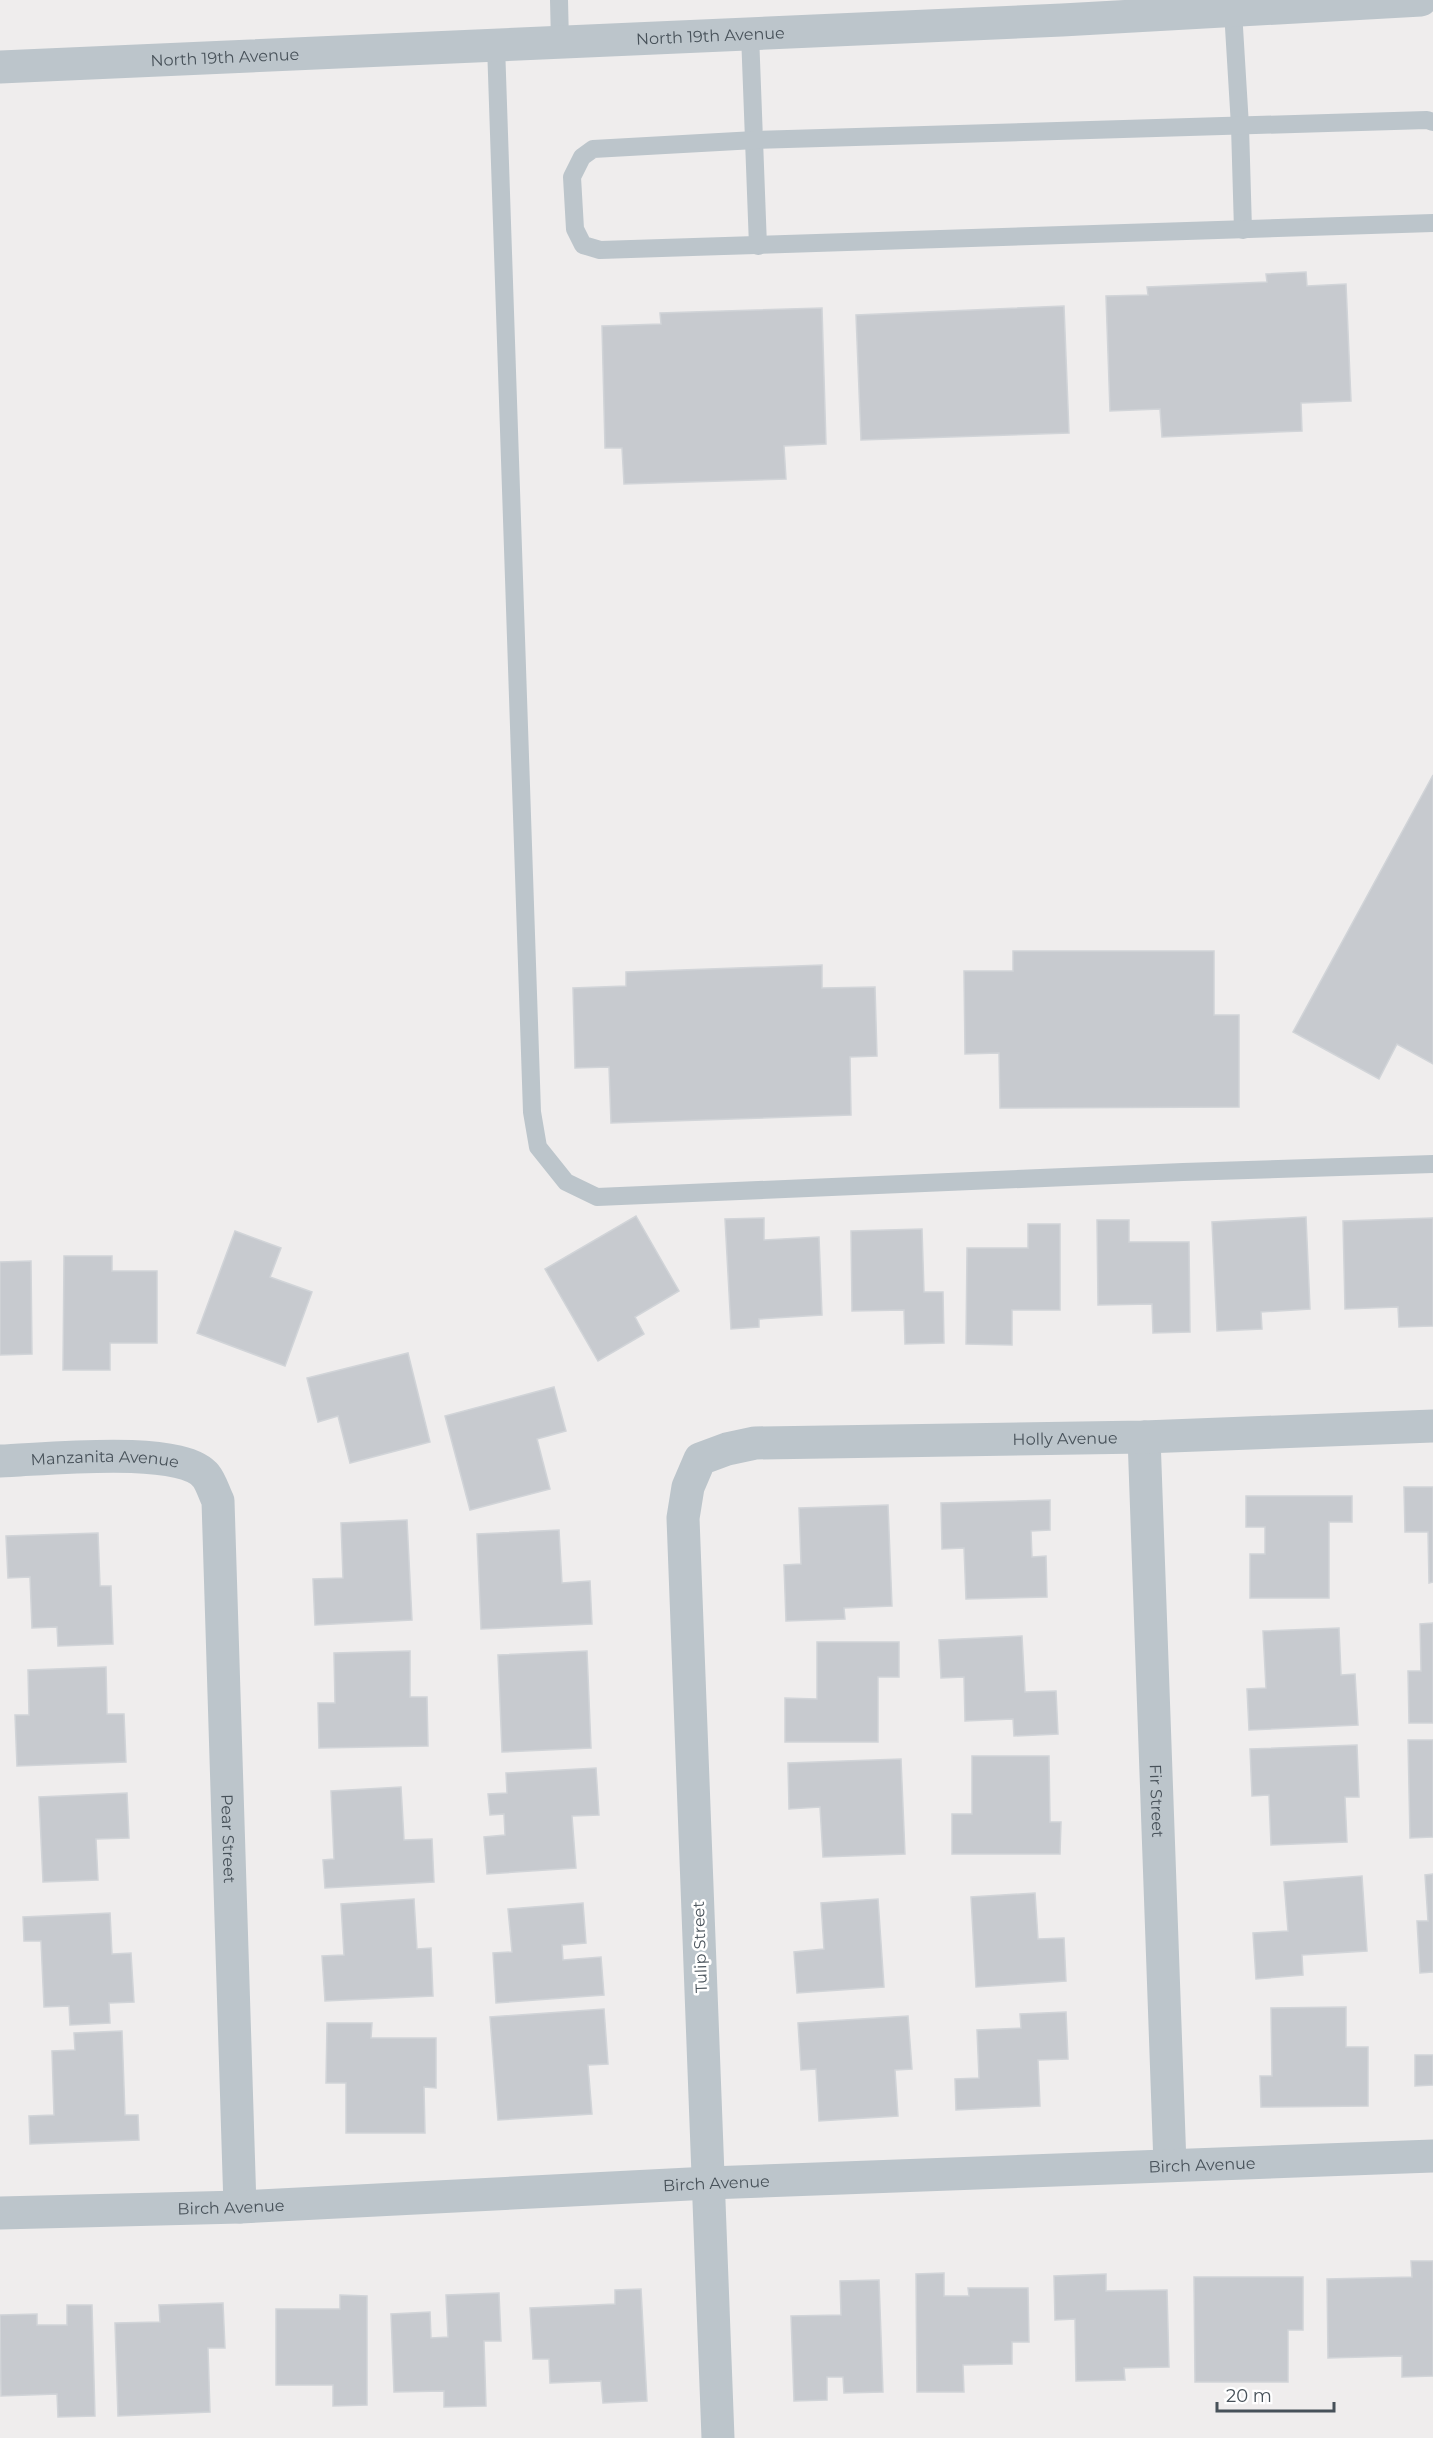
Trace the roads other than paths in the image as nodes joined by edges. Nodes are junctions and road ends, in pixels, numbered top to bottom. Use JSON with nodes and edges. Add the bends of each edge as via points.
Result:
{"nodes":[{"id":1,"x":559,"y":0,"type":"edge"},
{"id":2,"x":1421,"y":0,"type":"edge"},
{"id":3,"x":1233,"y":10,"type":"junction"},
{"id":4,"x":750,"y":34,"type":"junction"},
{"id":5,"x":560,"y":42,"type":"junction"},
{"id":6,"x":496,"y":45,"type":"junction"},
{"id":7,"x":0,"y":67,"type":"edge"},
{"id":8,"x":1433,"y":122,"type":"edge"},
{"id":9,"x":1240,"y":126,"type":"junction"},
{"id":10,"x":755,"y":140,"type":"junction"},
{"id":11,"x":1433,"y":223,"type":"edge"},
{"id":12,"x":1243,"y":230,"type":"junction"},
{"id":13,"x":758,"y":246,"type":"junction"},
{"id":14,"x":1433,"y":1164,"type":"edge"},
{"id":15,"x":1433,"y":1426,"type":"edge"},
{"id":16,"x":1144,"y":1437,"type":"junction"},
{"id":17,"x":700,"y":1459,"type":"joint"},
{"id":18,"x":0,"y":1461,"type":"edge"},
{"id":19,"x":206,"y":1475,"type":"joint"},
{"id":20,"x":1433,"y":2156,"type":"edge"},
{"id":21,"x":1170,"y":2165,"type":"junction"},
{"id":22,"x":709,"y":2183,"type":"junction"},
{"id":23,"x":240,"y":2207,"type":"junction"},
{"id":24,"x":0,"y":2213,"type":"edge"},
{"id":25,"x":718,"y":2438,"type":"edge"}],
"edges":[{"from":1,"to":5,"type":"lane"},
{"from":2,"to":3,"type":"street","name":"North 19th Avenue"},
{"from":3,"to":4,"type":"street","name":"North 19th Avenue"},
{"from":3,"to":9,"type":"lane"},
{"from":4,"to":5,"type":"street","name":"North 19th Avenue"},
{"from":4,"to":10,"type":"lane"},
{"from":5,"to":6,"type":"street","name":"North 19th Avenue"},
{"from":6,"to":7,"type":"street","name":"North 19th Avenue"},
{"from":6,"to":14,"type":"lane","via":[[532,1112],[538,1147],[566,1182],[597,1197]]},
{"from":8,"to":9,"type":"lane"},
{"from":9,"to":10,"type":"lane"},
{"from":9,"to":12,"type":"lane"},
{"from":10,"to":13,"type":"lane"},
{"from":10,"to":13,"type":"lane","via":[[593,149],[582,157],[572,177],[574,229],[583,245],[600,250]]},
{"from":11,"to":12,"type":"lane"},
{"from":12,"to":13,"type":"lane"},
{"from":15,"to":16,"type":"street","name":"Holly Avenue"},
{"from":16,"to":17,"type":"street","name":"Holly Avenue","via":[[755,1443]]},
{"from":16,"to":21,"type":"street","name":"Fir Street"},
{"from":17,"to":22,"type":"street","name":"Tulip Street","via":[[688,1487],[683,1518]]},
{"from":18,"to":19,"type":"street","name":"Manzanita Avenue","via":[[144,1455],[178,1460]]},
{"from":19,"to":23,"type":"street","name":"Pear Street","via":[[218,1501]]},
{"from":20,"to":21,"type":"street","name":"Birch Avenue"},
{"from":21,"to":22,"type":"street","name":"Birch Avenue"},
{"from":22,"to":23,"type":"street","name":"Birch Avenue"},
{"from":22,"to":25,"type":"street","name":"Tulip Street"},
{"from":23,"to":24,"type":"street","name":"Birch Avenue"}]}
